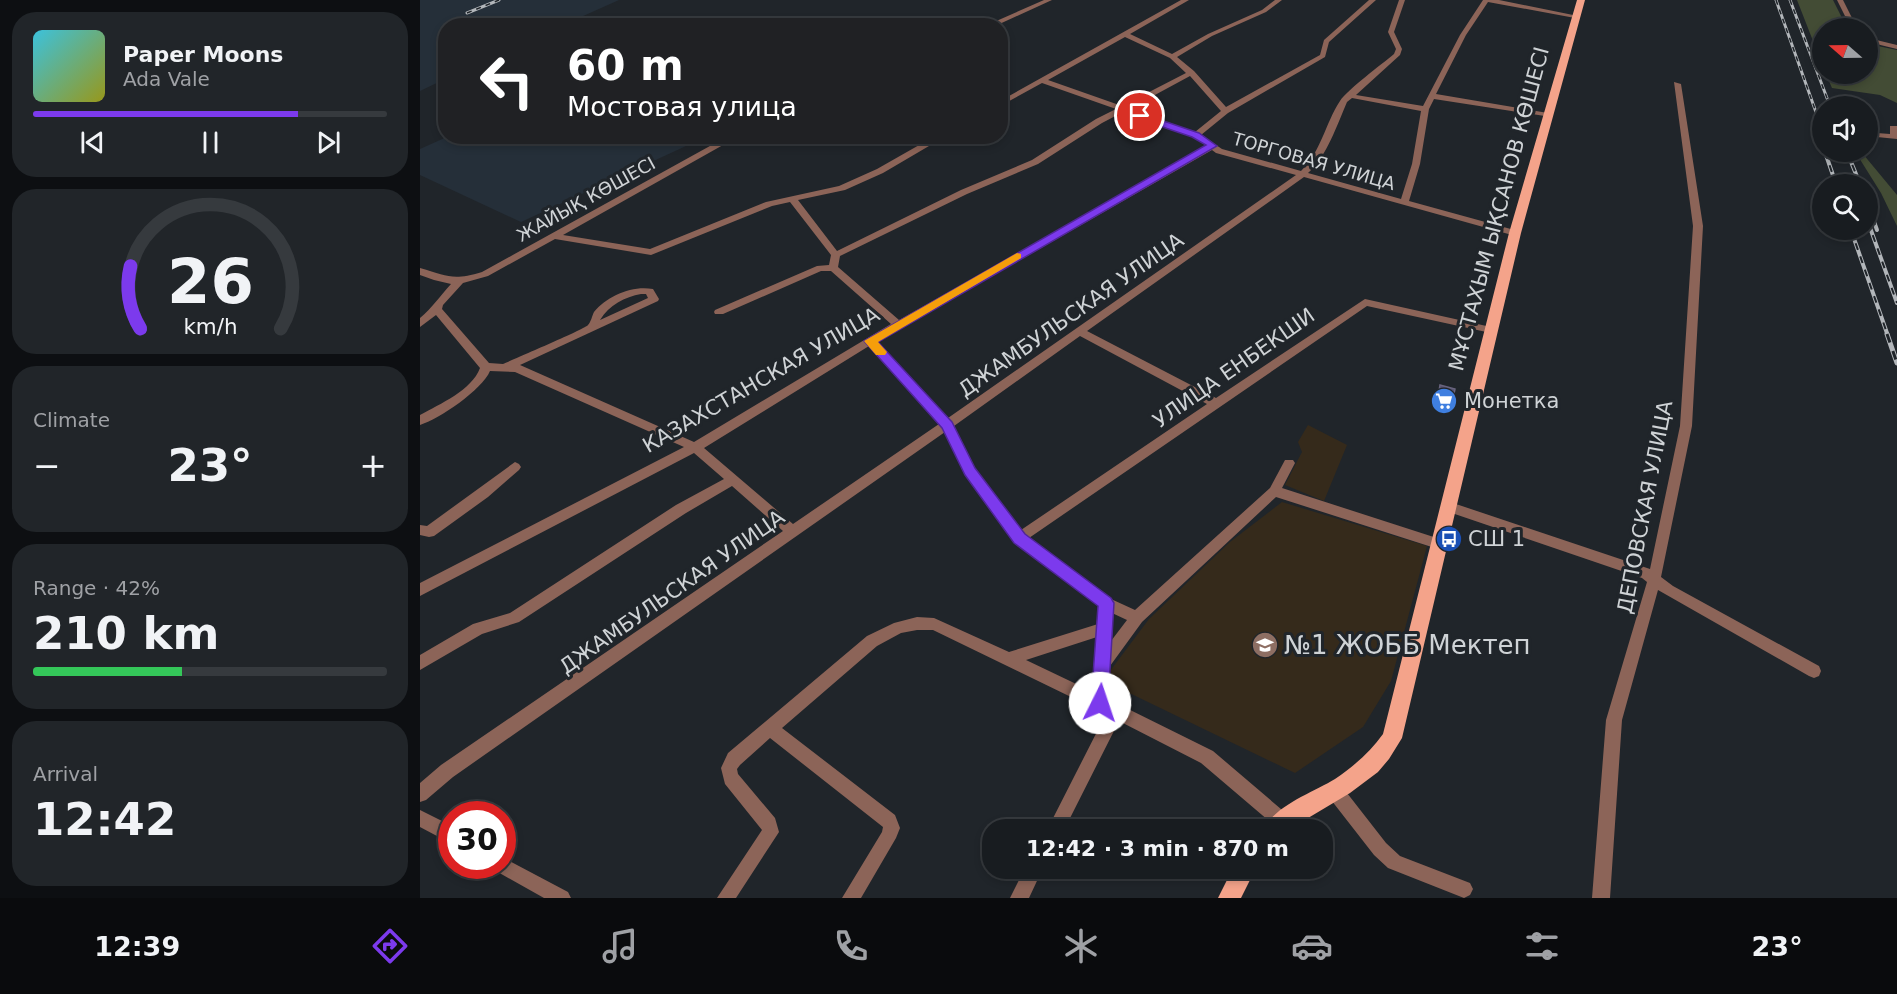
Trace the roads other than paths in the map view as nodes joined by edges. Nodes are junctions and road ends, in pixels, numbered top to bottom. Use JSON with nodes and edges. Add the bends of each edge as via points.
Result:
{"nodes":[{"id":1,"x":1049,"y":0,"type":"edge"},
{"id":2,"x":1166,"y":0,"type":"edge"},
{"id":3,"x":1186,"y":0,"type":"edge"},
{"id":4,"x":1279,"y":0,"type":"edge"},
{"id":5,"x":1373,"y":0,"type":"edge"},
{"id":6,"x":1402,"y":0,"type":"edge"},
{"id":7,"x":1488,"y":0,"type":"edge"},
{"id":8,"x":1581,"y":0,"type":"edge"},
{"id":9,"x":1840,"y":0,"type":"edge"},
{"id":10,"x":1178,"y":4,"type":"junction"},
{"id":11,"x":1575,"y":16,"type":"junction"},
{"id":12,"x":1007,"y":18,"type":"edge"},
{"id":13,"x":1849,"y":18,"type":"edge"},
{"id":14,"x":1125,"y":34,"type":"junction"},
{"id":15,"x":1878,"y":42,"type":"edge"},
{"id":16,"x":1897,"y":47,"type":"edge"},
{"id":17,"x":1172,"y":57,"type":"junction"},
{"id":18,"x":1191,"y":73,"type":"junction"},
{"id":19,"x":1043,"y":81,"type":"junction"},
{"id":20,"x":1677,"y":84,"type":"dead end"},
{"id":21,"x":1351,"y":96,"type":"junction"},
{"id":22,"x":1432,"y":96,"type":"junction"},
{"id":23,"x":1008,"y":100,"type":"edge"},
{"id":24,"x":1121,"y":109,"type":"junction"},
{"id":25,"x":1425,"y":109,"type":"junction"},
{"id":26,"x":1225,"y":111,"type":"junction"},
{"id":27,"x":1548,"y":115,"type":"junction"},
{"id":28,"x":1897,"y":128,"type":"edge"},
{"id":29,"x":1196,"y":135,"type":"junction"},
{"id":30,"x":1880,"y":135,"type":"dead end"},
{"id":31,"x":721,"y":144,"type":"edge"},
{"id":32,"x":928,"y":144,"type":"edge"},
{"id":33,"x":1213,"y":146,"type":"junction"},
{"id":34,"x":1301,"y":175,"type":"junction"},
{"id":35,"x":792,"y":199,"type":"junction"},
{"id":36,"x":1404,"y":203,"type":"junction"},
{"id":37,"x":1515,"y":233,"type":"junction"},
{"id":38,"x":554,"y":236,"type":"junction"},
{"id":39,"x":836,"y":255,"type":"junction"},
{"id":40,"x":833,"y":268,"type":"junction"},
{"id":41,"x":420,"y":271,"type":"edge"},
{"id":42,"x":459,"y":281,"type":"junction"},
{"id":43,"x":437,"y":309,"type":"junction"},
{"id":44,"x":719,"y":312,"type":"dead end"},
{"id":45,"x":420,"y":324,"type":"edge"},
{"id":46,"x":898,"y":325,"type":"junction"},
{"id":47,"x":593,"y":328,"type":"junction"},
{"id":48,"x":1491,"y":330,"type":"junction"},
{"id":49,"x":1081,"y":332,"type":"junction"},
{"id":50,"x":870,"y":341,"type":"junction"},
{"id":51,"x":505,"y":367,"type":"junction"},
{"id":52,"x":486,"y":370,"type":"junction"},
{"id":53,"x":1217,"y":404,"type":"junction"},
{"id":54,"x":420,"y":421,"type":"edge"},
{"id":55,"x":947,"y":425,"type":"junction"},
{"id":56,"x":695,"y":447,"type":"junction"},
{"id":57,"x":1289,"y":463,"type":"dead end"},
{"id":58,"x":515,"y":467,"type":"dead end"},
{"id":59,"x":733,"y":480,"type":"junction"},
{"id":60,"x":1274,"y":491,"type":"junction"},
{"id":61,"x":1447,"y":506,"type":"junction"},
{"id":62,"x":793,"y":532,"type":"junction"},
{"id":63,"x":423,"y":534,"type":"edge"},
{"id":64,"x":1019,"y":538,"type":"junction"},
{"id":65,"x":1438,"y":544,"type":"junction"},
{"id":66,"x":1654,"y":580,"type":"junction"},
{"id":67,"x":420,"y":590,"type":"edge"},
{"id":68,"x":1106,"y":603,"type":"junction"},
{"id":69,"x":1137,"y":618,"type":"junction"},
{"id":70,"x":1104,"y":628,"type":"junction"},
{"id":71,"x":1006,"y":660,"type":"junction"},
{"id":72,"x":420,"y":663,"type":"edge"},
{"id":73,"x":1102,"y":664,"type":"junction"},
{"id":74,"x":1814,"y":671,"type":"dead end"},
{"id":75,"x":1100,"y":703,"type":"junction"},
{"id":76,"x":1116,"y":711,"type":"junction"},
{"id":77,"x":769,"y":728,"type":"junction"},
{"id":78,"x":1334,"y":790,"type":"junction"},
{"id":79,"x":420,"y":794,"type":"edge"},
{"id":80,"x":420,"y":818,"type":"edge"},
{"id":81,"x":1061,"y":819,"type":"edge"},
{"id":82,"x":1272,"y":819,"type":"edge"},
{"id":83,"x":1288,"y":819,"type":"edge"},
{"id":84,"x":438,"y":828,"type":"edge"},
{"id":85,"x":516,"y":873,"type":"edge"},
{"id":86,"x":1029,"y":879,"type":"edge"},
{"id":87,"x":1239,"y":879,"type":"edge"},
{"id":88,"x":1464,"y":889,"type":"dead end"},
{"id":89,"x":562,"y":898,"type":"edge"},
{"id":90,"x":726,"y":898,"type":"edge"},
{"id":91,"x":851,"y":898,"type":"edge"},
{"id":92,"x":1019,"y":898,"type":"edge"},
{"id":93,"x":1229,"y":898,"type":"edge"},
{"id":94,"x":1601,"y":898,"type":"edge"}],
"edges":[{"from":1,"to":12,"type":"street"},
{"from":2,"to":10,"type":"street"},
{"from":3,"to":10,"type":"street"},
{"from":4,"to":17,"type":"street"},
{"from":5,"to":26,"type":"street","via":[[1326,41],[1320,59]]},
{"from":6,"to":21,"type":"street","name":"ДЖАМБУЛЬСКАЯ УЛИЦА","via":[[1391,33],[1399,49],[1397,55]]},
{"from":7,"to":11,"type":"street"},
{"from":7,"to":22,"type":"street","via":[[1463,35]]},
{"from":8,"to":11,"type":"main road","name":"МҰСТАХЫМ ЫҚСАНОВ КӨШЕСІ"},
{"from":9,"to":13,"type":"street"},
{"from":10,"to":14,"type":"street"},
{"from":11,"to":27,"type":"main road","name":"МҰСТАХЫМ ЫҚСАНОВ КӨШЕСІ"},
{"from":14,"to":17,"type":"street"},
{"from":14,"to":19,"type":"street"},
{"from":15,"to":16,"type":"street"},
{"from":17,"to":18,"type":"street"},
{"from":18,"to":24,"type":"street"},
{"from":18,"to":26,"type":"street"},
{"from":19,"to":23,"type":"street"},
{"from":19,"to":24,"type":"street","name":"ТОРГОВАЯ УЛИЦА"},
{"from":20,"to":66,"type":"street","name":"ДЕПОВСКАЯ УЛИЦА","via":[[1698,226],[1686,426]]},
{"from":21,"to":25,"type":"street"},
{"from":21,"to":34,"type":"street","name":"ДЖАМБУЛЬСКАЯ УЛИЦА","via":[[1344,101],[1310,167]]},
{"from":22,"to":25,"type":"street"},
{"from":22,"to":27,"type":"street"},
{"from":24,"to":29,"type":"street","name":"ТОРГОВАЯ УЛИЦА"},
{"from":24,"to":39,"type":"street","via":[[1035,162]]},
{"from":25,"to":36,"type":"street","via":[[1416,164]]},
{"from":26,"to":29,"type":"street"},
{"from":27,"to":37,"type":"main road","name":"МҰСТАХЫМ ЫҚСАНОВ КӨШЕСІ"},
{"from":28,"to":30,"type":"street","via":[[1893,128],[1894,136]]},
{"from":29,"to":33,"type":"street","name":"ТОРГОВАЯ УЛИЦА"},
{"from":31,"to":38,"type":"street","name":"ЖАЙЫҚ КӨШЕСІ"},
{"from":32,"to":35,"type":"street","via":[[842,188]]},
{"from":33,"to":34,"type":"street","name":"ТОРГОВАЯ УЛИЦА"},
{"from":33,"to":46,"type":"street","name":"КАЗАХСТАНСКАЯ УЛИЦА"},
{"from":34,"to":36,"type":"street","name":"ТОРГОВАЯ УЛИЦА"},
{"from":34,"to":49,"type":"street","name":"ДЖАМБУЛЬСКАЯ УЛИЦА"},
{"from":35,"to":38,"type":"street","via":[[769,204],[651,252]]},
{"from":35,"to":39,"type":"street"},
{"from":36,"to":37,"type":"street","name":"ТОРГОВАЯ УЛИЦА"},
{"from":37,"to":48,"type":"main road","name":"МҰСТАХЫМ ЫҚСАНОВ КӨШЕСІ"},
{"from":38,"to":42,"type":"street","name":"ЖАЙЫҚ КӨШЕСІ","via":[[485,274]]},
{"from":39,"to":40,"type":"street"},
{"from":40,"to":44,"type":"street","via":[[812,271]]},
{"from":40,"to":46,"type":"street"},
{"from":41,"to":42,"type":"street","via":[[439,280]]},
{"from":42,"to":43,"type":"street"},
{"from":43,"to":45,"type":"street"},
{"from":43,"to":52,"type":"street"},
{"from":46,"to":50,"type":"street","name":"КАЗАХСТАНСКАЯ УЛИЦА"},
{"from":47,"to":47,"type":"street","via":[[636,308],[654,299],[649,291],[641,290],[625,296],[601,310]]},
{"from":47,"to":51,"type":"street"},
{"from":48,"to":53,"type":"street","name":"УЛИЦА ЕНБЕКШИ","via":[[1365,302]]},
{"from":48,"to":61,"type":"main road","name":"МҰСТАХЫМ ЫҚСАНОВ КӨШЕСІ"},
{"from":49,"to":53,"type":"street"},
{"from":49,"to":55,"type":"street","name":"ДЖАМБУЛЬСКАЯ УЛИЦА"},
{"from":50,"to":55,"type":"street"},
{"from":50,"to":56,"type":"street","name":"КАЗАХСТАНСКАЯ УЛИЦА"},
{"from":51,"to":52,"type":"street"},
{"from":51,"to":56,"type":"street","via":[[517,368]]},
{"from":52,"to":54,"type":"street","via":[[477,384]]},
{"from":53,"to":64,"type":"street","name":"УЛИЦА ЕНБЕКШИ"},
{"from":55,"to":62,"type":"street","name":"ДЖАМБУЛЬСКАЯ УЛИЦА"},
{"from":55,"to":64,"type":"street","via":[[970,471]]},
{"from":56,"to":59,"type":"street"},
{"from":56,"to":67,"type":"street","name":"КАЗАХСТАНСКАЯ УЛИЦА"},
{"from":57,"to":60,"type":"street"},
{"from":58,"to":63,"type":"street"},
{"from":59,"to":62,"type":"street"},
{"from":59,"to":72,"type":"street","via":[[681,509],[514,618],[478,629]]},
{"from":60,"to":65,"type":"street"},
{"from":60,"to":69,"type":"street"},
{"from":61,"to":65,"type":"main road","name":"МҰСТАХЫМ ЫҚСАНОВ КӨШЕСІ"},
{"from":61,"to":66,"type":"street"},
{"from":62,"to":79,"type":"street","name":"ДЖАМБУЛЬСКАЯ УЛИЦА","via":[[447,771]]},
{"from":64,"to":68,"type":"street"},
{"from":65,"to":78,"type":"main road","name":"МҰСТАХЫМ ЫҚСАНОВ КӨШЕСІ","via":[[1392,738],[1375,761]]},
{"from":66,"to":74,"type":"street"},
{"from":66,"to":94,"type":"street","name":"ДЕПОВСКАЯ УЛИЦА","via":[[1614,720]]},
{"from":68,"to":69,"type":"street"},
{"from":68,"to":70,"type":"street"},
{"from":69,"to":73,"type":"street"},
{"from":70,"to":71,"type":"street"},
{"from":70,"to":73,"type":"street"},
{"from":71,"to":75,"type":"street"},
{"from":71,"to":77,"type":"street","via":[[934,624],[904,625],[872,641]]},
{"from":73,"to":75,"type":"street"},
{"from":75,"to":76,"type":"street"},
{"from":76,"to":81,"type":"street"},
{"from":76,"to":82,"type":"street","via":[[1208,757]]},
{"from":77,"to":90,"type":"street","via":[[729,768],[731,778],[769,824],[771,832]]},
{"from":77,"to":91,"type":"street","via":[[889,821],[892,828],[888,838]]},
{"from":78,"to":83,"type":"main road","name":"МҰСТАХЫМ ЫҚСАНОВ КӨШЕСІ"},
{"from":78,"to":88,"type":"street","via":[[1394,862]]},
{"from":80,"to":84,"type":"street"},
{"from":85,"to":89,"type":"street"},
{"from":86,"to":92,"type":"street"},
{"from":87,"to":93,"type":"main road"}]}
